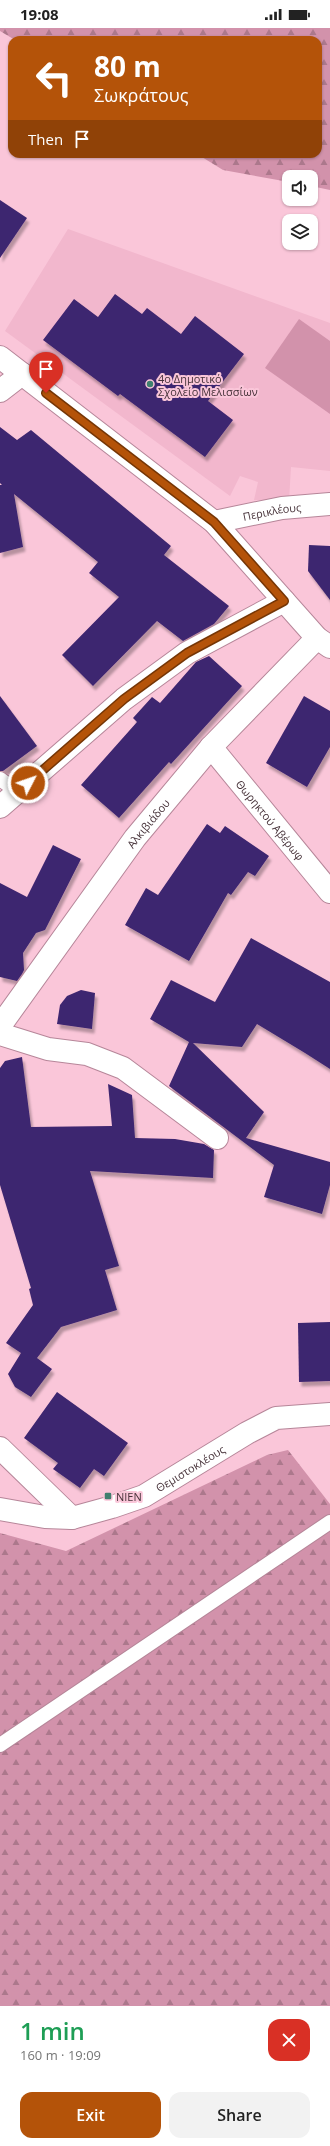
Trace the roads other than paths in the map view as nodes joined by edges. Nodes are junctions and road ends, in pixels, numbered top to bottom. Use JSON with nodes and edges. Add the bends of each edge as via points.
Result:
{"nodes":[{"id":1,"x":0,"y":357,"type":"edge"},
{"id":2,"x":22,"y":374,"type":"junction"},
{"id":3,"x":0,"y":391,"type":"edge"},
{"id":4,"x":330,"y":504,"type":"edge"},
{"id":5,"x":214,"y":522,"type":"junction"},
{"id":6,"x":284,"y":601,"type":"junction"},
{"id":7,"x":324,"y":643,"type":"edge"},
{"id":8,"x":211,"y":747,"type":"junction"},
{"id":9,"x":0,"y":779,"type":"edge"},
{"id":10,"x":18,"y":792,"type":"junction"},
{"id":11,"x":0,"y":807,"type":"edge"},
{"id":12,"x":330,"y":892,"type":"edge"},
{"id":13,"x":0,"y":1026,"type":"edge"},
{"id":14,"x":0,"y":1034,"type":"edge"},
{"id":15,"x":217,"y":1138,"type":"dead end"},
{"id":16,"x":330,"y":1414,"type":"edge"},
{"id":17,"x":0,"y":1448,"type":"edge"},
{"id":18,"x":0,"y":1509,"type":"edge"},
{"id":19,"x":72,"y":1518,"type":"junction"},
{"id":20,"x":330,"y":1522,"type":"edge"},
{"id":21,"x":0,"y":1745,"type":"edge"}],
"edges":[{"from":1,"to":2,"type":"street"},
{"from":2,"to":3,"type":"street"},
{"from":2,"to":5,"type":"street"},
{"from":4,"to":5,"type":"street","name":"Περικλέους","via":[[282,508]]},
{"from":5,"to":6,"type":"street"},
{"from":6,"to":7,"type":"street"},
{"from":6,"to":10,"type":"street","via":[[187,653],[124,699]]},
{"from":7,"to":8,"type":"street","name":"Αλκιβιάδου"},
{"from":8,"to":12,"type":"street","name":"Θωρηκτού Αβέρωφ"},
{"from":8,"to":13,"type":"street","name":"Αλκιβιάδου","via":[[135,838]]},
{"from":9,"to":10,"type":"lane"},
{"from":10,"to":11,"type":"street"},
{"from":14,"to":15,"type":"street","via":[[48,1049],[87,1054],[123,1068]]},
{"from":16,"to":19,"type":"street","name":"Θεμιστοκλέους","via":[[276,1418],[144,1496]]},
{"from":17,"to":19,"type":"street"},
{"from":18,"to":19,"type":"street","name":"Θεμιστοκλέους","via":[[45,1517]]},
{"from":20,"to":21,"type":"lane"}]}
